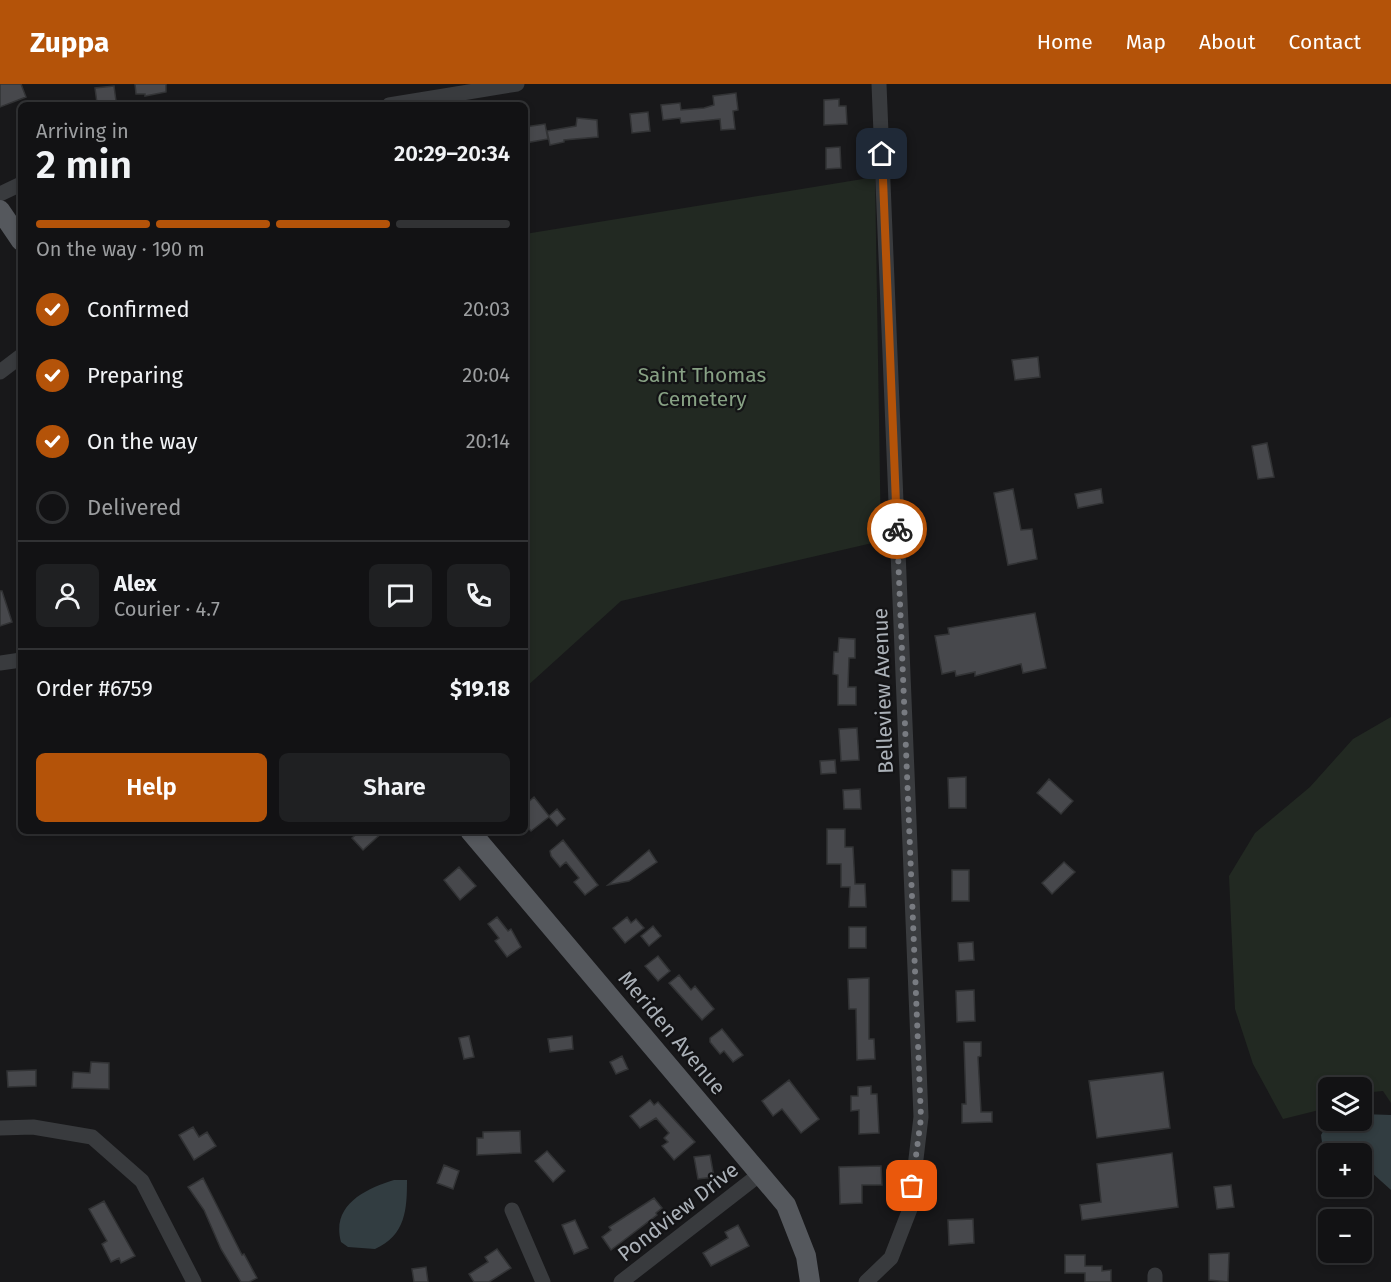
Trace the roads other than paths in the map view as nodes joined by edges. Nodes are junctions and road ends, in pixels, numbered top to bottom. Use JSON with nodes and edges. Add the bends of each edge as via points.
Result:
{"nodes":[{"id":1,"x":517,"y":84,"type":"edge"},
{"id":2,"x":879,"y":84,"type":"edge"},
{"id":3,"x":407,"y":102,"type":"edge"},
{"id":4,"x":18,"y":185,"type":"edge"},
{"id":5,"x":0,"y":194,"type":"edge"},
{"id":6,"x":0,"y":210,"type":"edge"},
{"id":7,"x":18,"y":237,"type":"edge"},
{"id":8,"x":18,"y":358,"type":"edge"},
{"id":9,"x":0,"y":372,"type":"edge"},
{"id":10,"x":18,"y":660,"type":"edge"},
{"id":11,"x":0,"y":663,"type":"edge"},
{"id":12,"x":473,"y":834,"type":"edge"},
{"id":13,"x":0,"y":1128,"type":"edge"},
{"id":14,"x":760,"y":1174,"type":"junction"},
{"id":15,"x":512,"y":1210,"type":"dead end"},
{"id":16,"x":194,"y":1282,"type":"edge"},
{"id":17,"x":543,"y":1282,"type":"edge"},
{"id":18,"x":621,"y":1282,"type":"edge"},
{"id":19,"x":810,"y":1282,"type":"edge"},
{"id":20,"x":866,"y":1282,"type":"edge"}],
"edges":[{"from":1,"to":3,"type":"street"},
{"from":2,"to":20,"type":"street","name":"Belleview Avenue","via":[[921,1118],[910,1209],[891,1258]]},
{"from":4,"to":5,"type":"street"},
{"from":6,"to":7,"type":"main road"},
{"from":8,"to":9,"type":"street"},
{"from":10,"to":11,"type":"street"},
{"from":12,"to":14,"type":"main road","name":"Meriden Avenue"},
{"from":13,"to":16,"type":"street","via":[[33,1127],[92,1137],[142,1181]]},
{"from":14,"to":18,"type":"street","name":"Pondview Drive"},
{"from":14,"to":19,"type":"main road","name":"Meriden Avenue","via":[[786,1206],[806,1256]]},
{"from":15,"to":17,"type":"street"}]}
